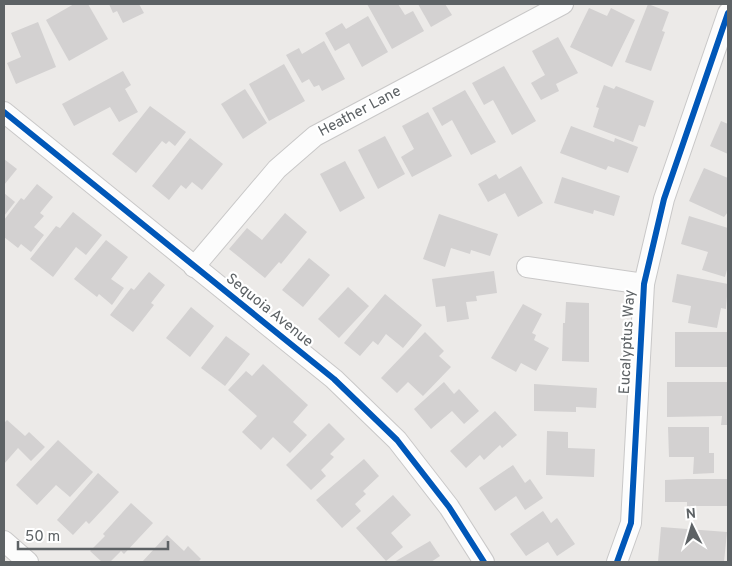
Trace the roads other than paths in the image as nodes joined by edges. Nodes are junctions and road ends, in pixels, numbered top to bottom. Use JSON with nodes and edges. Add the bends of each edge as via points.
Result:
{"nodes":[{"id":1,"x":563,"y":4,"type":"edge"},
{"id":2,"x":728,"y":13,"type":"edge"},
{"id":3,"x":4,"y":112,"type":"edge"},
{"id":4,"x":194,"y":267,"type":"junction"},
{"id":5,"x":527,"y":267,"type":"dead end"},
{"id":6,"x":644,"y":284,"type":"junction"},
{"id":7,"x":4,"y":541,"type":"edge"},
{"id":8,"x":28,"y":562,"type":"edge"},
{"id":9,"x":484,"y":562,"type":"edge"},
{"id":10,"x":617,"y":562,"type":"edge"}],
"edges":[{"from":1,"to":4,"type":"street","name":"Heather Lane","via":[[315,136],[277,169]]},
{"from":2,"to":6,"type":"street","name":"Eucalyptus Way","via":[[664,199]]},
{"from":3,"to":4,"type":"street","name":"Sequoia Avenue"},
{"from":4,"to":9,"type":"street","name":"Sequoia Avenue","via":[[334,379],[397,440],[449,507]]},
{"from":5,"to":6,"type":"street"},
{"from":6,"to":10,"type":"street","name":"Eucalyptus Way","via":[[631,523]]},
{"from":7,"to":8,"type":"street"}]}
